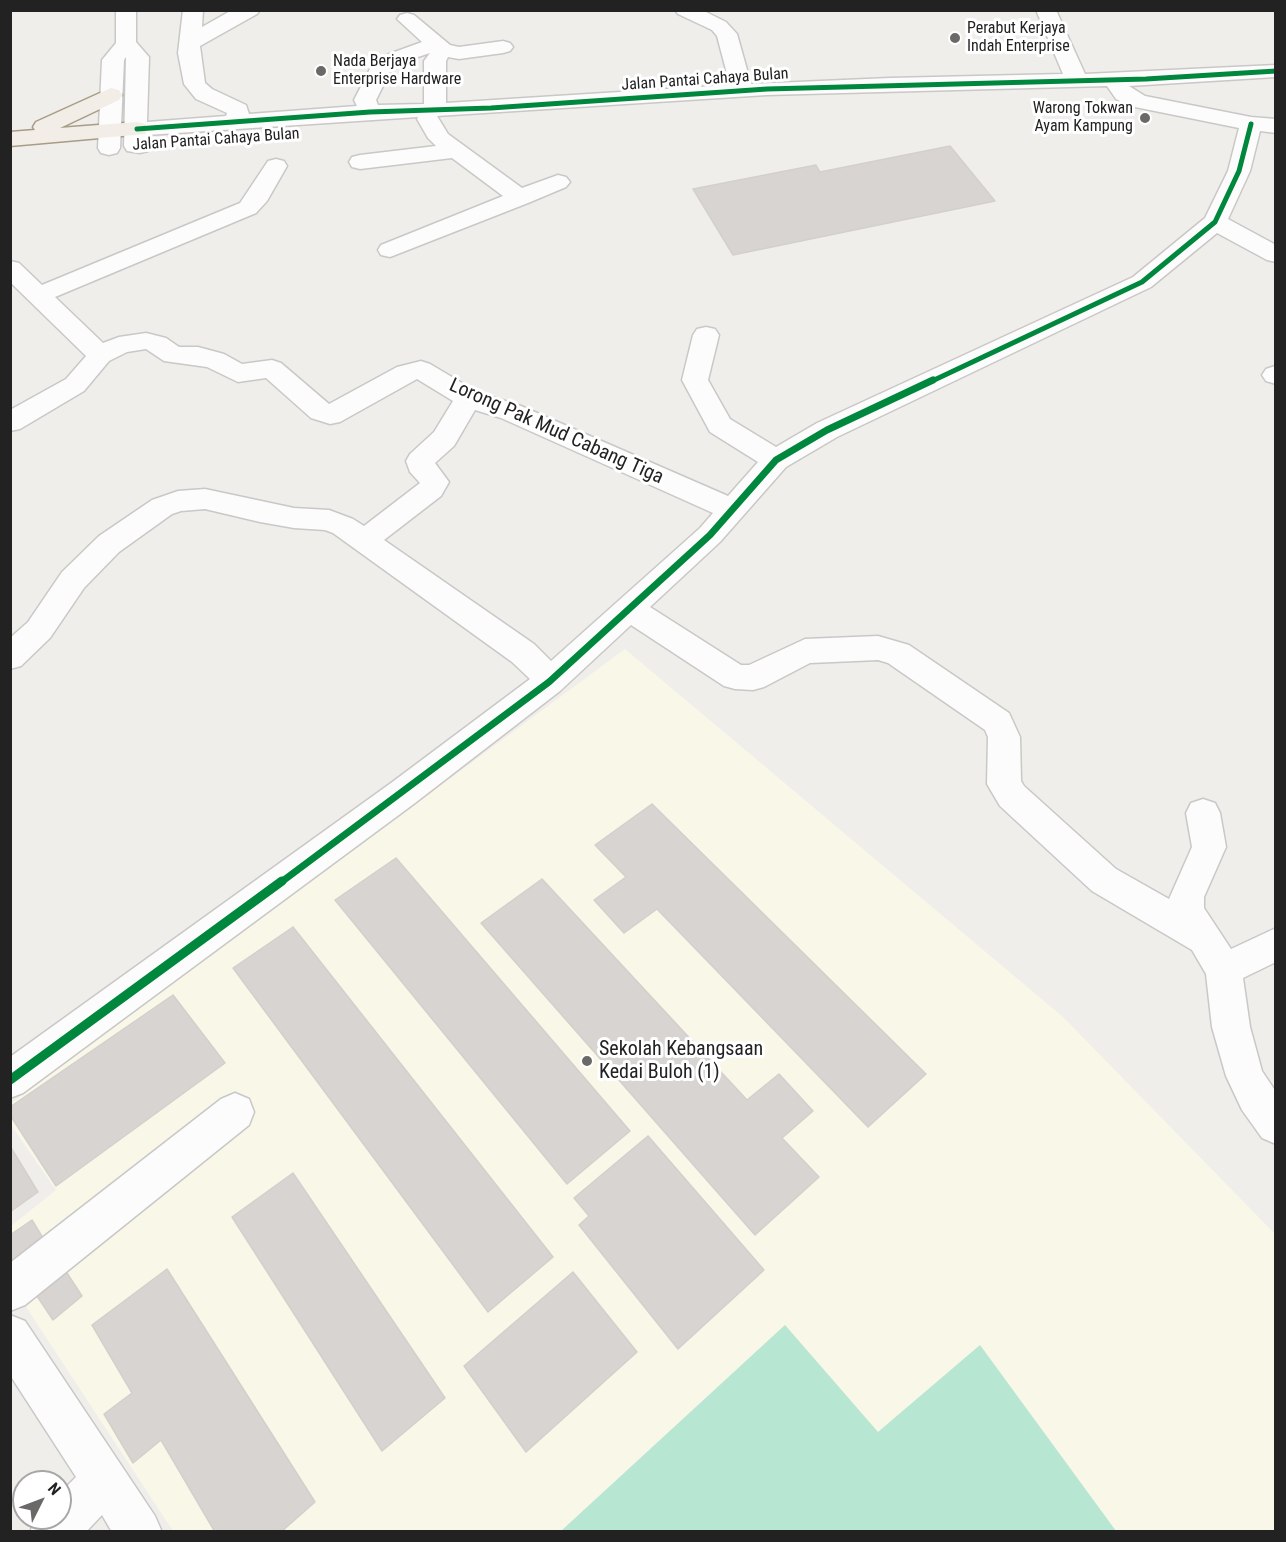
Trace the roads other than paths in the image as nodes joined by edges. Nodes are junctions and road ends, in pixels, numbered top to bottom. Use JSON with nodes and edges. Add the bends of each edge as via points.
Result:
{"nodes":[{"id":1,"x":126,"y":10,"type":"edge"},
{"id":2,"x":193,"y":10,"type":"edge"},
{"id":3,"x":250,"y":10,"type":"edge"},
{"id":4,"x":685,"y":10,"type":"edge"},
{"id":5,"x":1046,"y":10,"type":"edge"},
{"id":6,"x":407,"y":19,"type":"dead end"},
{"id":7,"x":126,"y":43,"type":"junction"},
{"id":8,"x":190,"y":44,"type":"junction"},
{"id":9,"x":440,"y":47,"type":"junction"},
{"id":10,"x":503,"y":47,"type":"dead end"},
{"id":11,"x":1275,"y":71,"type":"edge"},
{"id":12,"x":138,"y":77,"type":"junction"},
{"id":13,"x":1113,"y":80,"type":"junction"},
{"id":14,"x":1077,"y":81,"type":"junction"},
{"id":15,"x":742,"y":91,"type":"junction"},
{"id":16,"x":111,"y":95,"type":"junction"},
{"id":17,"x":367,"y":106,"type":"junction"},
{"id":18,"x":432,"y":114,"type":"junction"},
{"id":19,"x":232,"y":118,"type":"junction"},
{"id":20,"x":1263,"y":125,"type":"edge"},
{"id":21,"x":10,"y":138,"type":"edge"},
{"id":22,"x":136,"y":138,"type":"junction"},
{"id":23,"x":110,"y":140,"type":"junction"},
{"id":24,"x":456,"y":151,"type":"junction"},
{"id":25,"x":10,"y":156,"type":"edge"},
{"id":26,"x":360,"y":162,"type":"dead end"},
{"id":27,"x":276,"y":166,"type":"dead end"},
{"id":28,"x":558,"y":182,"type":"dead end"},
{"id":29,"x":520,"y":198,"type":"junction"},
{"id":30,"x":1215,"y":222,"type":"junction"},
{"id":31,"x":390,"y":250,"type":"dead end"},
{"id":32,"x":1275,"y":255,"type":"edge"},
{"id":33,"x":10,"y":268,"type":"edge"},
{"id":34,"x":39,"y":295,"type":"junction"},
{"id":35,"x":706,"y":335,"type":"dead end"},
{"id":36,"x":100,"y":355,"type":"junction"},
{"id":37,"x":468,"y":398,"type":"junction"},
{"id":38,"x":10,"y":422,"type":"edge"},
{"id":39,"x":776,"y":460,"type":"junction"},
{"id":40,"x":731,"y":508,"type":"junction"},
{"id":41,"x":365,"y":540,"type":"junction"},
{"id":42,"x":629,"y":609,"type":"junction"},
{"id":43,"x":10,"y":657,"type":"edge"},
{"id":44,"x":549,"y":682,"type":"junction"},
{"id":45,"x":1203,"y":813,"type":"dead end"},
{"id":46,"x":1203,"y":938,"type":"junction"},
{"id":47,"x":1275,"y":944,"type":"edge"},
{"id":48,"x":1224,"y":970,"type":"junction"},
{"id":49,"x":10,"y":1080,"type":"edge"},
{"id":50,"x":235,"y":1112,"type":"dead end"},
{"id":51,"x":1275,"y":1125,"type":"edge"},
{"id":52,"x":10,"y":1290,"type":"edge"},
{"id":53,"x":10,"y":1336,"type":"edge"},
{"id":54,"x":105,"y":1480,"type":"junction"},
{"id":55,"x":53,"y":1532,"type":"edge"},
{"id":56,"x":139,"y":1532,"type":"edge"}],
"edges":[{"from":1,"to":7,"type":"street"},
{"from":2,"to":8,"type":"street"},
{"from":3,"to":8,"type":"street"},
{"from":4,"to":15,"type":"street","via":[[727,34]]},
{"from":5,"to":14,"type":"street"},
{"from":6,"to":9,"type":"street"},
{"from":7,"to":12,"type":"street","via":[[138,57]]},
{"from":7,"to":16,"type":"street","via":[[113,60]]},
{"from":8,"to":19,"type":"street","via":[[197,87]]},
{"from":9,"to":10,"type":"street","via":[[459,53]]},
{"from":9,"to":17,"type":"street","via":[[388,62],[377,74]]},
{"from":9,"to":18,"type":"street","via":[[435,61]]},
{"from":11,"to":13,"type":"street","name":"Jalan Pantai Cahaya Bulan"},
{"from":12,"to":19,"type":"street","via":[[162,101],[201,120]]},
{"from":12,"to":22,"type":"street"},
{"from":13,"to":14,"type":"street","name":"Jalan Pantai Cahaya Bulan"},
{"from":13,"to":20,"type":"street","via":[[1124,94],[1138,100]]},
{"from":14,"to":15,"type":"street","name":"Jalan Pantai Cahaya Bulan"},
{"from":15,"to":18,"type":"street","name":"Jalan Pantai Cahaya Bulan"},
{"from":16,"to":21,"type":"main road","via":[[57,122]]},
{"from":16,"to":23,"type":"street"},
{"from":17,"to":18,"type":"street","name":"Jalan Pantai Cahaya Bulan"},
{"from":17,"to":19,"type":"street","name":"Jalan Pantai Cahaya Bulan"},
{"from":18,"to":22,"type":"street","name":"Jalan Pantai Cahaya Bulan","via":[[370,129]]},
{"from":18,"to":24,"type":"street","via":[[436,135]]},
{"from":19,"to":22,"type":"street","name":"Jalan Pantai Cahaya Bulan"},
{"from":20,"to":30,"type":"street"},
{"from":21,"to":23,"type":"main road","name":"Jalan Pantai Cahaya Bulan"},
{"from":22,"to":23,"type":"main road","name":"Jalan Pantai Cahaya Bulan"},
{"from":23,"to":25,"type":"main road","name":"Jalan Pantai Cahaya Bulan"},
{"from":24,"to":26,"type":"street"},
{"from":24,"to":29,"type":"street"},
{"from":27,"to":34,"type":"street","via":[[248,208]]},
{"from":28,"to":29,"type":"street"},
{"from":29,"to":31,"type":"street"},
{"from":30,"to":32,"type":"street"},
{"from":30,"to":39,"type":"street","via":[[1142,282],[827,430]]},
{"from":33,"to":34,"type":"street"},
{"from":34,"to":36,"type":"street"},
{"from":35,"to":39,"type":"street","via":[[695,380],[720,425]]},
{"from":36,"to":37,"type":"street","name":"Lorong Pak Mud Cabang Tiga","via":[[120,345],[146,341],[173,355],[215,360],[234,372],[272,369],[321,412],[330,415],[417,369]]},
{"from":36,"to":38,"type":"street","name":"Lorong Pak Mud Cabang Tiga","via":[[75,384]]},
{"from":37,"to":40,"type":"street","name":"Lorong Pak Mud Cabang Tiga","via":[[511,412]]},
{"from":37,"to":41,"type":"street","via":[[444,439],[420,461],[435,482],[431,489]]},
{"from":39,"to":40,"type":"street"},
{"from":40,"to":42,"type":"street","via":[[710,535]]},
{"from":41,"to":43,"type":"street","via":[[329,520],[260,512],[205,498],[178,501],[146,517],[89,562],[39,630]]},
{"from":41,"to":44,"type":"street","via":[[523,653]]},
{"from":42,"to":44,"type":"street"},
{"from":42,"to":46,"type":"street","via":[[735,677],[753,678],[805,651],[878,648],[898,654],[998,722],[1004,737],[1004,784],[1012,796],[1104,880]]},
{"from":44,"to":49,"type":"street"},
{"from":45,"to":46,"type":"street","via":[[1209,847],[1185,903]]},
{"from":46,"to":48,"type":"street"},
{"from":47,"to":48,"type":"street"},
{"from":48,"to":51,"type":"street","via":[[1231,1028],[1245,1076]]},
{"from":50,"to":52,"type":"street"},
{"from":53,"to":54,"type":"street"},
{"from":54,"to":55,"type":"street"},
{"from":54,"to":56,"type":"street"}]}
